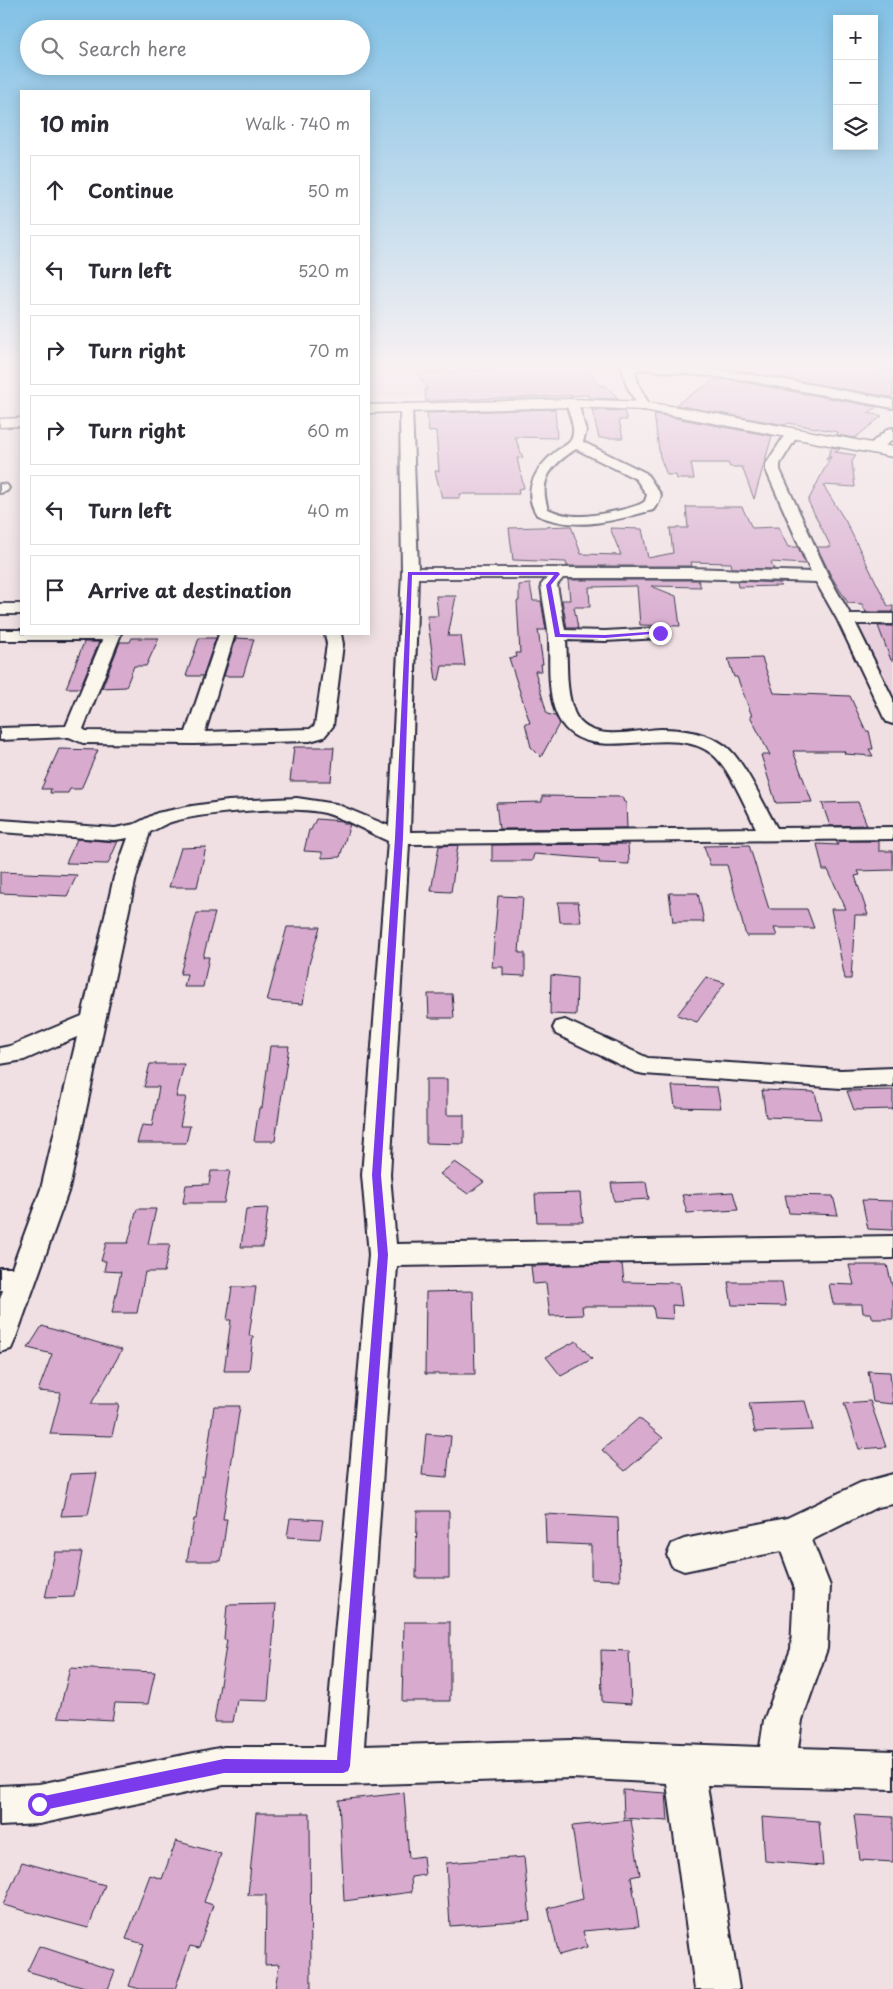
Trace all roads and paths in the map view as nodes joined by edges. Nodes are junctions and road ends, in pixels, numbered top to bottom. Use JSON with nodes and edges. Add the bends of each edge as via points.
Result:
{"nodes":[{"id":1,"x":407,"y":457,"type":"edge"},
{"id":2,"x":558,"y":457,"type":"edge"},
{"id":3,"x":602,"y":457,"type":"edge"},
{"id":4,"x":778,"y":457,"type":"edge"},
{"id":5,"x":410,"y":573,"type":"junction"},
{"id":6,"x":558,"y":574,"type":"junction"},
{"id":7,"x":821,"y":576,"type":"junction"},
{"id":8,"x":10,"y":609,"type":"edge"},
{"id":9,"x":845,"y":619,"type":"junction"},
{"id":10,"x":893,"y":619,"type":"edge"},
{"id":11,"x":0,"y":624,"type":"edge"},
{"id":12,"x":660,"y":633,"type":"dead end"},
{"id":13,"x":0,"y":635,"type":"edge"},
{"id":14,"x":20,"y":635,"type":"edge"},
{"id":15,"x":113,"y":635,"type":"edge"},
{"id":16,"x":227,"y":635,"type":"edge"},
{"id":17,"x":333,"y":635,"type":"edge"},
{"id":18,"x":557,"y":635,"type":"junction"},
{"id":19,"x":893,"y":718,"type":"edge"},
{"id":20,"x":74,"y":731,"type":"junction"},
{"id":21,"x":0,"y":734,"type":"edge"},
{"id":22,"x":194,"y":738,"type":"junction"},
{"id":23,"x":0,"y":826,"type":"edge"},
{"id":24,"x":141,"y":830,"type":"junction"},
{"id":25,"x":893,"y":833,"type":"edge"},
{"id":26,"x":770,"y":834,"type":"junction"},
{"id":27,"x":399,"y":838,"type":"junction"},
{"id":28,"x":92,"y":1021,"type":"junction"},
{"id":29,"x":565,"y":1028,"type":"dead end"},
{"id":30,"x":0,"y":1056,"type":"edge"},
{"id":31,"x":893,"y":1077,"type":"edge"},
{"id":32,"x":893,"y":1247,"type":"edge"},
{"id":33,"x":383,"y":1255,"type":"junction"},
{"id":34,"x":12,"y":1279,"type":"edge"},
{"id":35,"x":0,"y":1340,"type":"edge"},
{"id":36,"x":893,"y":1489,"type":"edge"},
{"id":37,"x":792,"y":1533,"type":"junction"},
{"id":38,"x":684,"y":1555,"type":"dead end"},
{"id":39,"x":684,"y":1765,"type":"junction"},
{"id":40,"x":343,"y":1766,"type":"junction"},
{"id":41,"x":776,"y":1767,"type":"junction"},
{"id":42,"x":893,"y":1770,"type":"edge"},
{"id":43,"x":0,"y":1806,"type":"edge"},
{"id":44,"x":716,"y":1989,"type":"edge"}],
"edges":[{"from":1,"to":5,"type":"street"},
{"from":2,"to":3,"type":"street","via":[[536,486],[542,512],[558,519],[582,521],[648,507],[654,495],[641,476]]},
{"from":4,"to":7,"type":"street","via":[[773,470]]},
{"from":5,"to":6,"type":"street"},
{"from":5,"to":27,"type":"street"},
{"from":6,"to":7,"type":"street"},
{"from":6,"to":18,"type":"street","via":[[548,585]]},
{"from":7,"to":9,"type":"street"},
{"from":8,"to":11,"type":"street"},
{"from":9,"to":10,"type":"street"},
{"from":9,"to":19,"type":"street"},
{"from":12,"to":18,"type":"street"},
{"from":13,"to":14,"type":"street"},
{"from":15,"to":20,"type":"street"},
{"from":16,"to":22,"type":"street"},
{"from":17,"to":22,"type":"street","via":[[335,644],[324,726],[317,733]]},
{"from":18,"to":26,"type":"street","via":[[563,704],[571,722],[580,732],[616,738],[676,736],[709,744],[725,755]]},
{"from":20,"to":21,"type":"street"},
{"from":20,"to":22,"type":"street","via":[[83,737]]},
{"from":23,"to":24,"type":"street","via":[[115,834]]},
{"from":24,"to":27,"type":"street","via":[[164,817],[192,812],[228,806],[297,804],[329,808]]},
{"from":24,"to":28,"type":"street","via":[[125,878]]},
{"from":25,"to":26,"type":"street"},
{"from":26,"to":27,"type":"street"},
{"from":27,"to":33,"type":"street","via":[[376,1175]]},
{"from":28,"to":30,"type":"street","via":[[15,1054]]},
{"from":28,"to":34,"type":"street","via":[[55,1188]]},
{"from":29,"to":31,"type":"street","via":[[644,1066],[841,1079]]},
{"from":32,"to":33,"type":"street"},
{"from":33,"to":40,"type":"street"},
{"from":34,"to":35,"type":"street"},
{"from":36,"to":37,"type":"street","via":[[872,1493]]},
{"from":37,"to":38,"type":"street"},
{"from":37,"to":41,"type":"street","via":[[812,1586],[810,1649],[783,1720]]},
{"from":39,"to":40,"type":"street","via":[[572,1759]]},
{"from":39,"to":41,"type":"street"},
{"from":39,"to":44,"type":"street"},
{"from":40,"to":43,"type":"street","via":[[224,1766],[39,1804]]},
{"from":41,"to":42,"type":"street"}]}
